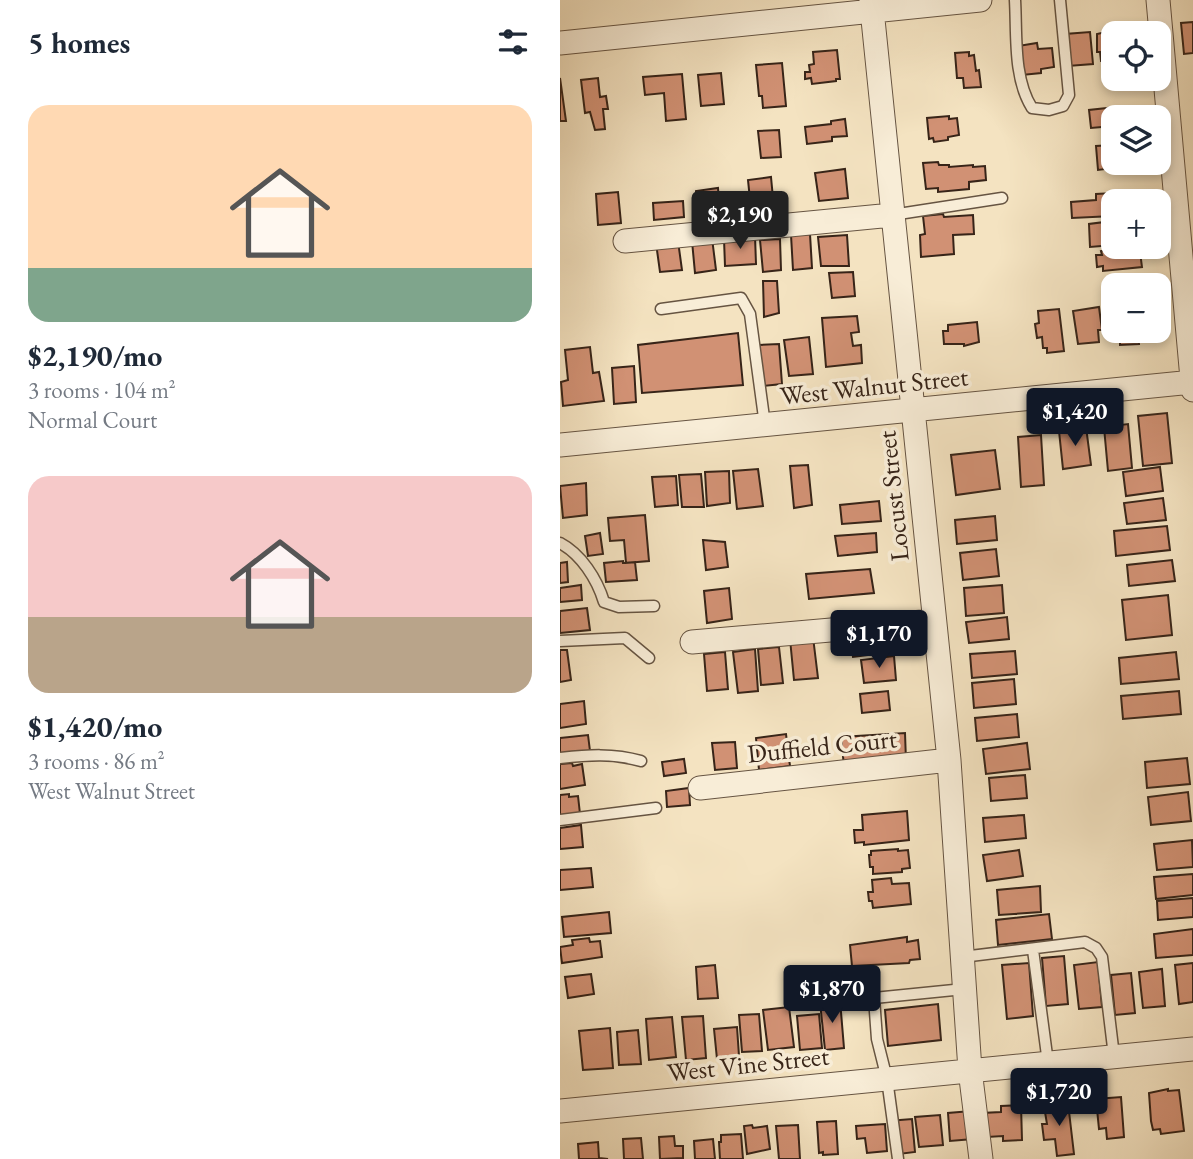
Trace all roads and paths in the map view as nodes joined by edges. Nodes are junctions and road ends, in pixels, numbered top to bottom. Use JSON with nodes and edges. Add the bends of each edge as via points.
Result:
{"nodes":[{"id":1,"x":980,"y":0,"type":"edge"},
{"id":2,"x":1015,"y":0,"type":"edge"},
{"id":3,"x":1059,"y":0,"type":"edge"},
{"id":4,"x":1158,"y":0,"type":"edge"},
{"id":5,"x":871,"y":6,"type":"edge"},
{"id":6,"x":560,"y":43,"type":"edge"},
{"id":7,"x":1002,"y":198,"type":"dead end"},
{"id":8,"x":892,"y":215,"type":"junction"},
{"id":9,"x":625,"y":242,"type":"dead end"},
{"id":10,"x":660,"y":309,"type":"dead end"},
{"id":11,"x":1193,"y":384,"type":"edge"},
{"id":12,"x":912,"y":410,"type":"junction"},
{"id":13,"x":765,"y":425,"type":"junction"},
{"id":14,"x":560,"y":445,"type":"edge"},
{"id":15,"x":560,"y":543,"type":"edge"},
{"id":16,"x":654,"y":606,"type":"dead end"},
{"id":17,"x":933,"y":621,"type":"junction"},
{"id":18,"x":560,"y":641,"type":"edge"},
{"id":19,"x":692,"y":642,"type":"dead end"},
{"id":20,"x":649,"y":658,"type":"dead end"},
{"id":21,"x":560,"y":758,"type":"edge"},
{"id":22,"x":949,"y":760,"type":"junction"},
{"id":23,"x":641,"y":761,"type":"dead end"},
{"id":24,"x":700,"y":788,"type":"dead end"},
{"id":25,"x":656,"y":808,"type":"dead end"},
{"id":26,"x":560,"y":820,"type":"edge"},
{"id":27,"x":1033,"y":950,"type":"junction"},
{"id":28,"x":962,"y":957,"type":"junction"},
{"id":29,"x":964,"y":989,"type":"junction"},
{"id":30,"x":1193,"y":1049,"type":"edge"},
{"id":31,"x":1114,"y":1056,"type":"junction"},
{"id":32,"x":1048,"y":1063,"type":"junction"},
{"id":33,"x":970,"y":1070,"type":"junction"},
{"id":34,"x":887,"y":1079,"type":"junction"},
{"id":35,"x":560,"y":1111,"type":"edge"},
{"id":36,"x":898,"y":1159,"type":"edge"},
{"id":37,"x":981,"y":1159,"type":"edge"}],
"edges":[{"from":1,"to":5,"type":"street"},
{"from":2,"to":3,"type":"lane","via":[[1024,95],[1032,108],[1049,110],[1063,106],[1069,95]]},
{"from":4,"to":11,"type":"street"},
{"from":5,"to":6,"type":"street"},
{"from":5,"to":8,"type":"street","name":"Locust Street"},
{"from":7,"to":8,"type":"lane"},
{"from":8,"to":9,"type":"street"},
{"from":8,"to":12,"type":"street","name":"Locust Street"},
{"from":10,"to":13,"type":"lane","via":[[741,298],[750,314]]},
{"from":11,"to":12,"type":"street","name":"West Walnut Street"},
{"from":12,"to":13,"type":"street","name":"West Walnut Street"},
{"from":12,"to":17,"type":"street","name":"Locust Street"},
{"from":13,"to":14,"type":"street","name":"West Walnut Street"},
{"from":15,"to":16,"type":"lane","via":[[595,579],[604,602],[619,607]]},
{"from":17,"to":19,"type":"street"},
{"from":17,"to":22,"type":"street","name":"Locust Street"},
{"from":18,"to":20,"type":"lane","via":[[625,638]]},
{"from":21,"to":23,"type":"lane","via":[[595,754]]},
{"from":22,"to":24,"type":"street","name":"Duffield Court"},
{"from":22,"to":28,"type":"street","name":"Locust Street"},
{"from":25,"to":26,"type":"lane"},
{"from":27,"to":28,"type":"lane"},
{"from":27,"to":31,"type":"lane","via":[[1085,943],[1096,948],[1102,957]]},
{"from":27,"to":32,"type":"lane"},
{"from":28,"to":29,"type":"street","name":"Locust Street"},
{"from":29,"to":33,"type":"street","name":"Locust Street"},
{"from":29,"to":34,"type":"lane","via":[[874,998],[877,1039]]},
{"from":30,"to":31,"type":"street","name":"West Vine Street"},
{"from":31,"to":32,"type":"street","name":"West Vine Street"},
{"from":32,"to":33,"type":"street","name":"West Vine Street"},
{"from":33,"to":34,"type":"street","name":"West Vine Street"},
{"from":33,"to":37,"type":"street","name":"Locust Street"},
{"from":34,"to":35,"type":"street","name":"West Vine Street"},
{"from":34,"to":36,"type":"lane"}]}
